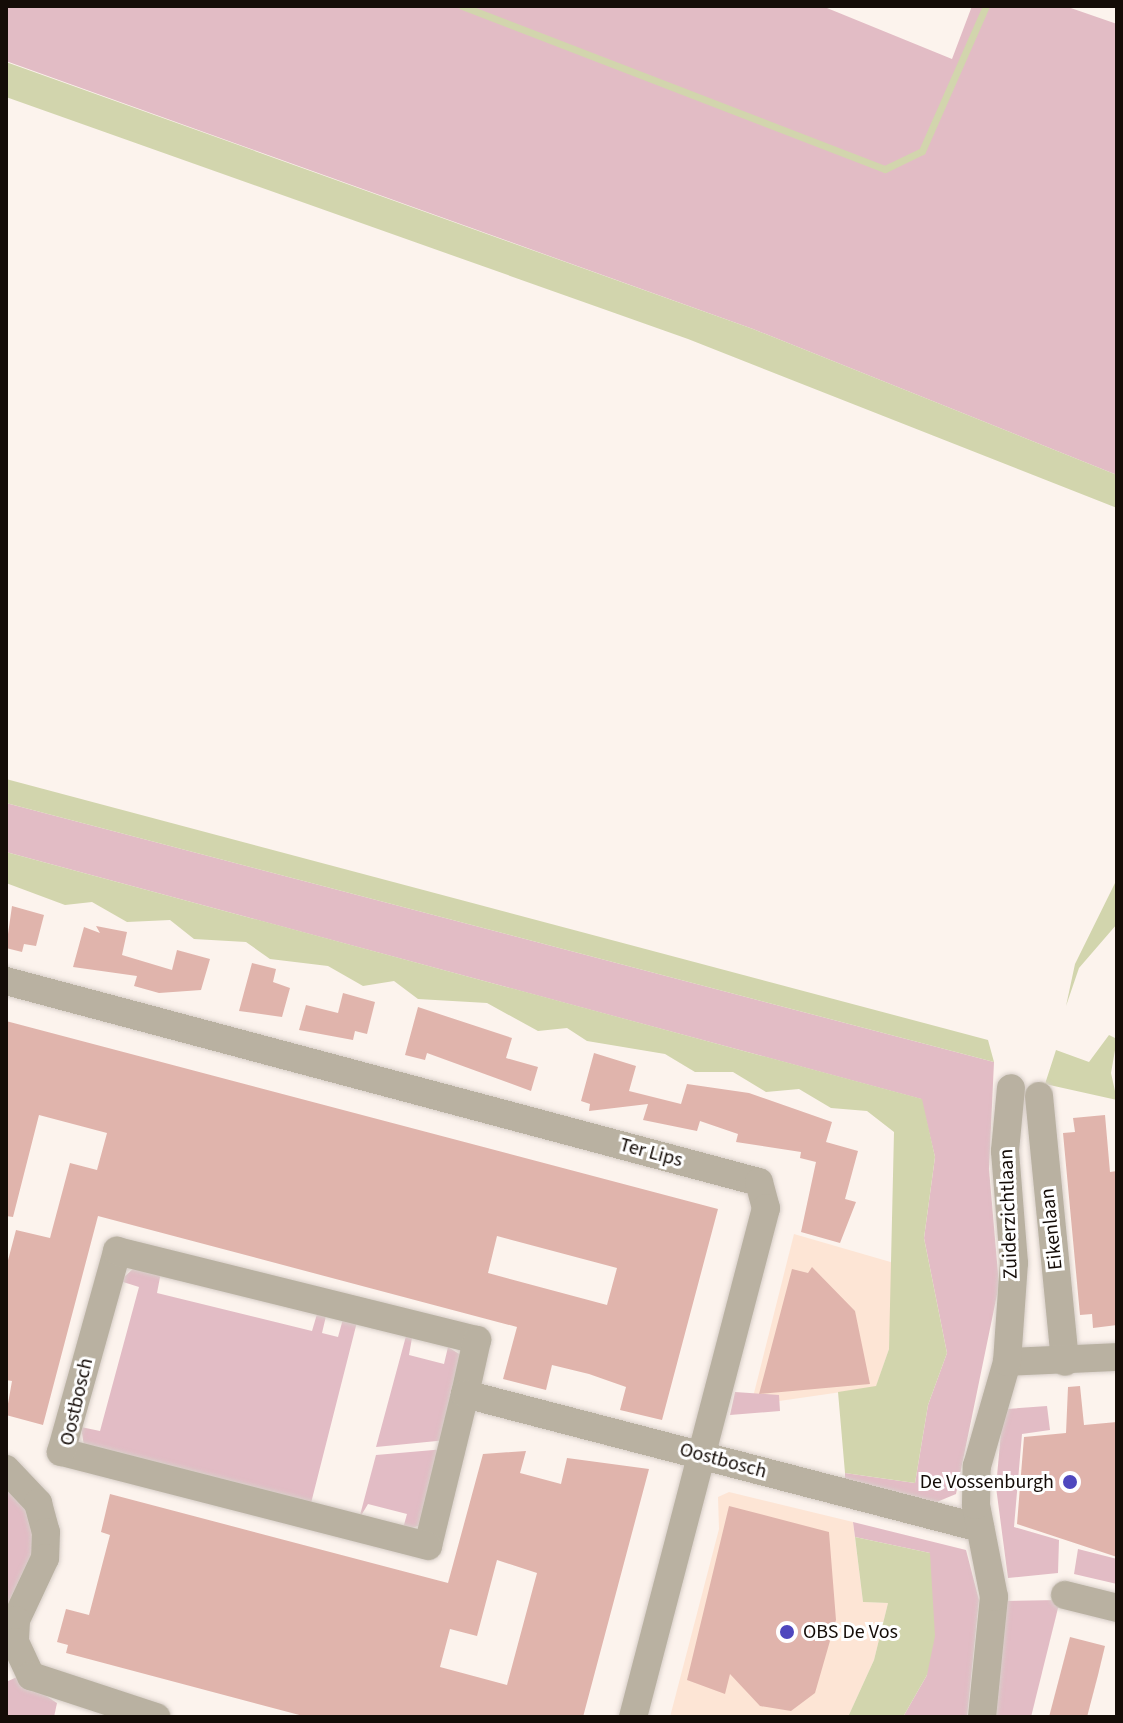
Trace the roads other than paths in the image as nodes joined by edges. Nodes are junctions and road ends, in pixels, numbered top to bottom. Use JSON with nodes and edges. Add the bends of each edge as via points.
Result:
{"nodes":[{"id":1,"x":6,"y":981,"type":"edge"},
{"id":2,"x":1011,"y":1088,"type":"dead end"},
{"id":3,"x":1039,"y":1096,"type":"dead end"},
{"id":4,"x":1117,"y":1357,"type":"edge"},
{"id":5,"x":1007,"y":1362,"type":"junction"},
{"id":6,"x":1065,"y":1362,"type":"junction"},
{"id":7,"x":465,"y":1394,"type":"junction"},
{"id":8,"x":701,"y":1455,"type":"junction"},
{"id":9,"x":6,"y":1469,"type":"edge"},
{"id":10,"x":980,"y":1528,"type":"junction"},
{"id":11,"x":1065,"y":1595,"type":"dead end"},
{"id":12,"x":1117,"y":1608,"type":"edge"},
{"id":13,"x":156,"y":1717,"type":"edge"},
{"id":14,"x":633,"y":1717,"type":"edge"},
{"id":15,"x":982,"y":1717,"type":"edge"}],
"edges":[{"from":1,"to":8,"type":"street","name":"Ter Lips","via":[[759,1182],[766,1208]]},
{"from":2,"to":5,"type":"street","name":"Zuiderzichtlaan","via":[[1005,1151],[1014,1263]]},
{"from":3,"to":6,"type":"street","name":"Eikenlaan"},
{"from":4,"to":6,"type":"street"},
{"from":5,"to":6,"type":"street"},
{"from":5,"to":10,"type":"street","name":"Zuiderzichtlaan","via":[[992,1393],[977,1466]]},
{"from":7,"to":7,"type":"street","name":"Oostbosch","via":[[477,1340],[117,1251],[61,1452],[428,1546]]},
{"from":7,"to":8,"type":"street","name":"Oostbosch"},
{"from":8,"to":10,"type":"street","name":"Oostbosch"},
{"from":8,"to":14,"type":"street","name":"Ter Lips"},
{"from":9,"to":13,"type":"street","via":[[38,1503],[46,1532],[45,1558],[16,1620],[15,1642],[31,1676]]},
{"from":10,"to":15,"type":"street","name":"Zuiderzichtlaan","via":[[994,1597]]},
{"from":11,"to":12,"type":"street"}]}
